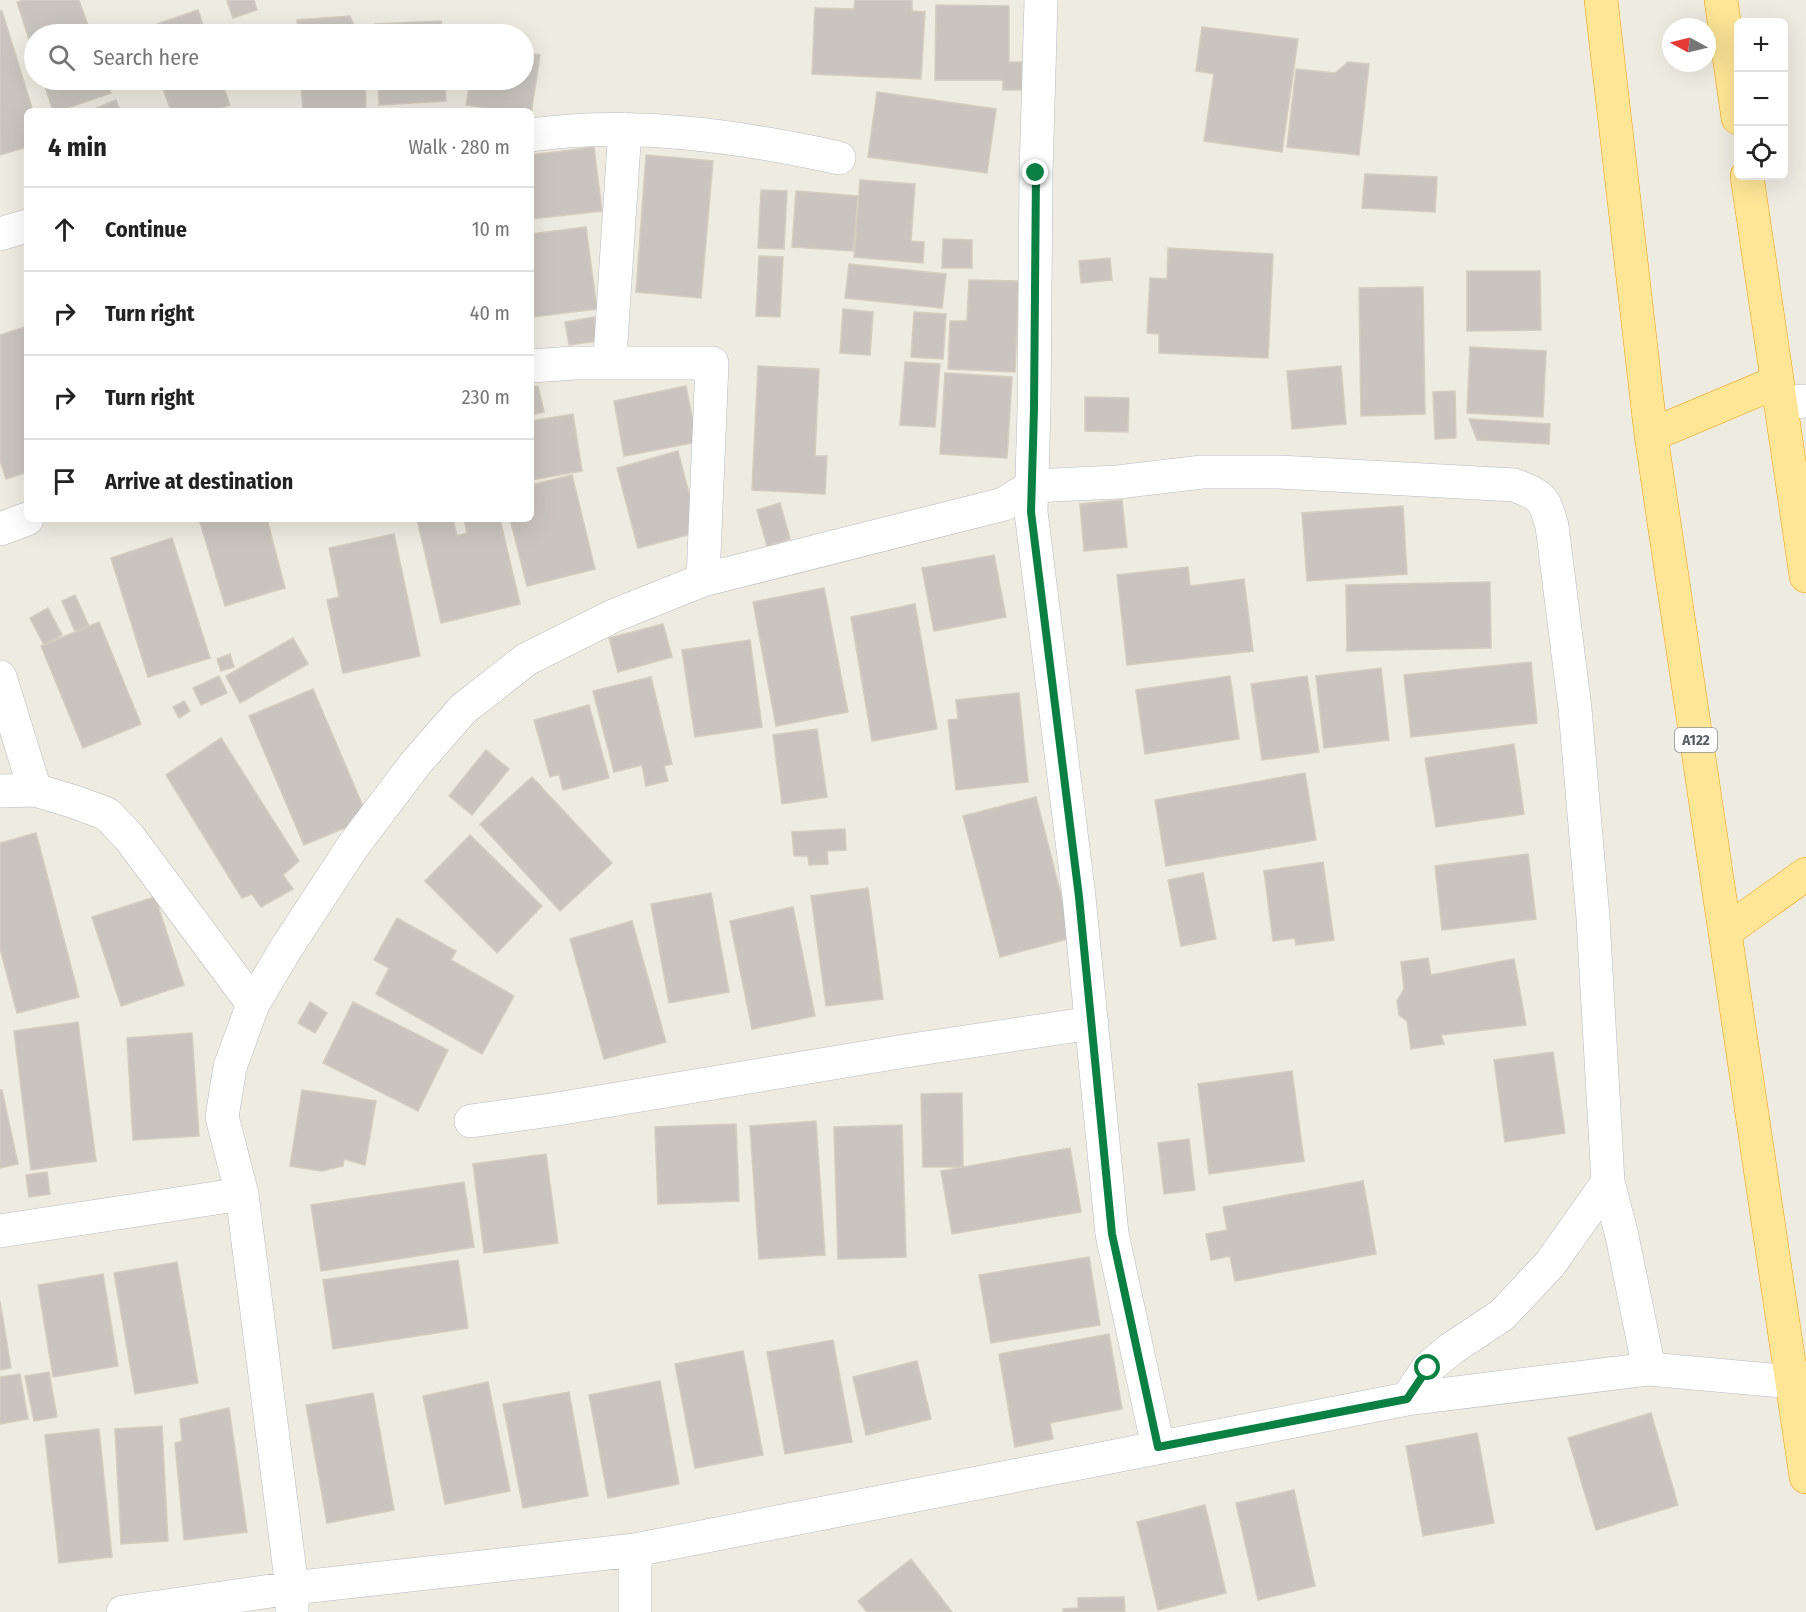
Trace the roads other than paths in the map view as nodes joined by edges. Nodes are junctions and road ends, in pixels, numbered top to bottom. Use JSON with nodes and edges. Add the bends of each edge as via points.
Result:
{"nodes":[{"id":1,"x":1041,"y":0,"type":"edge"},
{"id":2,"x":1601,"y":0,"type":"edge"},
{"id":3,"x":1721,"y":0,"type":"edge"},
{"id":4,"x":1734,"y":90,"type":"edge"},
{"id":5,"x":625,"y":129,"type":"junction"},
{"id":6,"x":534,"y":135,"type":"edge"},
{"id":7,"x":838,"y":158,"type":"dead end"},
{"id":8,"x":1748,"y":180,"type":"edge"},
{"id":9,"x":24,"y":227,"type":"edge"},
{"id":10,"x":0,"y":234,"type":"edge"},
{"id":11,"x":610,"y":357,"type":"dead end"},
{"id":12,"x":534,"y":366,"type":"edge"},
{"id":13,"x":1788,"y":396,"type":"edge"},
{"id":14,"x":1651,"y":435,"type":"junction"},
{"id":15,"x":1032,"y":486,"type":"junction"},
{"id":16,"x":24,"y":520,"type":"edge"},
{"id":17,"x":0,"y":530,"type":"edge"},
{"id":18,"x":1806,"y":576,"type":"edge"},
{"id":19,"x":703,"y":580,"type":"junction"},
{"id":20,"x":0,"y":676,"type":"edge"},
{"id":21,"x":0,"y":790,"type":"edge"},
{"id":22,"x":35,"y":790,"type":"junction"},
{"id":23,"x":1806,"y":874,"type":"edge"},
{"id":24,"x":1725,"y":932,"type":"junction"},
{"id":25,"x":253,"y":1004,"type":"junction"},
{"id":26,"x":1092,"y":1023,"type":"junction"},
{"id":27,"x":471,"y":1120,"type":"dead end"},
{"id":28,"x":1608,"y":1182,"type":"junction"},
{"id":29,"x":242,"y":1194,"type":"junction"},
{"id":30,"x":0,"y":1231,"type":"edge"},
{"id":31,"x":1649,"y":1368,"type":"junction"},
{"id":32,"x":1800,"y":1380,"type":"edge"},
{"id":33,"x":1407,"y":1399,"type":"junction"},
{"id":34,"x":1158,"y":1447,"type":"junction"},
{"id":35,"x":1806,"y":1477,"type":"edge"},
{"id":36,"x":635,"y":1550,"type":"junction"},
{"id":37,"x":292,"y":1600,"type":"edge"},
{"id":38,"x":123,"y":1612,"type":"edge"},
{"id":39,"x":635,"y":1612,"type":"edge"}],
"edges":[{"from":1,"to":15,"type":"street"},
{"from":2,"to":14,"type":"highway","number":"A122"},
{"from":3,"to":4,"type":"highway"},
{"from":5,"to":6,"type":"street"},
{"from":5,"to":7,"type":"street","via":[[727,138]]},
{"from":5,"to":11,"type":"street"},
{"from":8,"to":13,"type":"highway"},
{"from":9,"to":10,"type":"street"},
{"from":12,"to":19,"type":"street","via":[[712,363]]},
{"from":13,"to":14,"type":"highway"},
{"from":13,"to":18,"type":"highway","via":[[1787,455]]},
{"from":14,"to":24,"type":"highway","number":"A122"},
{"from":15,"to":19,"type":"street","via":[[1004,504]]},
{"from":15,"to":26,"type":"street","via":[[1031,512]]},
{"from":15,"to":28,"type":"street","via":[[1118,482],[1202,472],[1279,472],[1514,485],[1534,493],[1546,504],[1575,709],[1593,918]]},
{"from":16,"to":17,"type":"street"},
{"from":19,"to":25,"type":"street","via":[[613,616],[527,659],[463,709],[353,846]]},
{"from":20,"to":22,"type":"street"},
{"from":21,"to":22,"type":"street"},
{"from":22,"to":25,"type":"street","via":[[107,814],[129,837]]},
{"from":23,"to":24,"type":"highway"},
{"from":24,"to":32,"type":"highway","number":"A122"},
{"from":25,"to":29,"type":"street","via":[[230,1067],[222,1117]]},
{"from":26,"to":27,"type":"street"},
{"from":26,"to":34,"type":"street","via":[[1112,1234]]},
{"from":28,"to":31,"type":"street"},
{"from":28,"to":33,"type":"street","via":[[1550,1264],[1502,1315],[1428,1368]]},
{"from":29,"to":30,"type":"street"},
{"from":29,"to":37,"type":"street"},
{"from":31,"to":32,"type":"street"},
{"from":31,"to":33,"type":"street"},
{"from":32,"to":35,"type":"highway","number":"A122"},
{"from":33,"to":34,"type":"street"},
{"from":34,"to":36,"type":"street"},
{"from":36,"to":37,"type":"street"},
{"from":36,"to":39,"type":"street"},
{"from":37,"to":38,"type":"street"}]}
